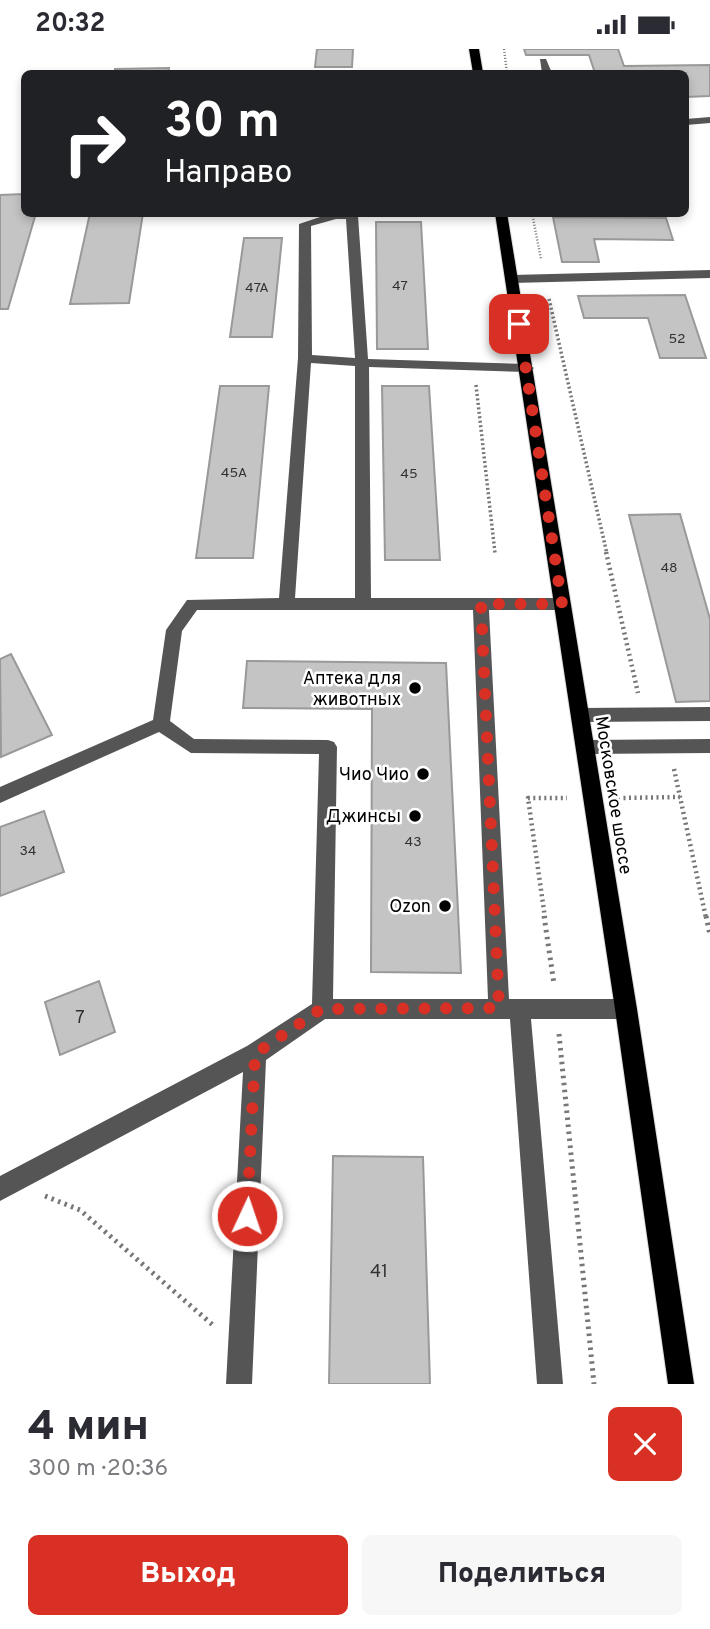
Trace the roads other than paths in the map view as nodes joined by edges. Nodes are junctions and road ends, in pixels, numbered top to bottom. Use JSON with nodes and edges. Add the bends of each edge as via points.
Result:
{"nodes":[{"id":1,"x":474,"y":49,"type":"edge"},
{"id":2,"x":543,"y":61,"type":"dead end"},
{"id":3,"x":478,"y":70,"type":"edge"},
{"id":4,"x":546,"y":70,"type":"edge"},
{"id":5,"x":710,"y":120,"type":"edge"},
{"id":6,"x":689,"y":122,"type":"edge"},
{"id":7,"x":332,"y":217,"type":"edge"},
{"id":8,"x":352,"y":217,"type":"edge"},
{"id":9,"x":502,"y":217,"type":"edge"},
{"id":10,"x":710,"y":274,"type":"edge"},
{"id":11,"x":512,"y":279,"type":"junction"},
{"id":12,"x":305,"y":358,"type":"junction"},
{"id":13,"x":362,"y":363,"type":"junction"},
{"id":14,"x":527,"y":368,"type":"junction"},
{"id":15,"x":287,"y":603,"type":"junction"},
{"id":16,"x":363,"y":604,"type":"junction"},
{"id":17,"x":481,"y":604,"type":"junction"},
{"id":18,"x":562,"y":604,"type":"junction"},
{"id":19,"x":710,"y":714,"type":"edge"},
{"id":20,"x":580,"y":715,"type":"junction"},
{"id":21,"x":161,"y":724,"type":"junction"},
{"id":22,"x":710,"y":746,"type":"edge"},
{"id":23,"x":585,"y":747,"type":"junction"},
{"id":24,"x":0,"y":796,"type":"edge"},
{"id":25,"x":509,"y":1008,"type":"junction"},
{"id":26,"x":321,"y":1009,"type":"junction"},
{"id":27,"x":626,"y":1009,"type":"junction"},
{"id":28,"x":255,"y":1054,"type":"junction"},
{"id":29,"x":0,"y":1189,"type":"edge"},
{"id":30,"x":239,"y":1384,"type":"edge"},
{"id":31,"x":550,"y":1384,"type":"edge"},
{"id":32,"x":681,"y":1384,"type":"edge"}],
"edges":[{"from":1,"to":3,"type":"main road"},
{"from":2,"to":4,"type":"street"},
{"from":5,"to":6,"type":"street"},
{"from":7,"to":12,"type":"street","via":[[305,224]]},
{"from":8,"to":13,"type":"street"},
{"from":9,"to":11,"type":"main road","name":"Московское шоссе"},
{"from":10,"to":11,"type":"street"},
{"from":11,"to":14,"type":"main road","name":"Московское шоссе"},
{"from":12,"to":13,"type":"street"},
{"from":12,"to":15,"type":"street"},
{"from":13,"to":14,"type":"street"},
{"from":13,"to":16,"type":"street"},
{"from":14,"to":18,"type":"main road","name":"Московское шоссе"},
{"from":15,"to":16,"type":"street"},
{"from":15,"to":21,"type":"street","via":[[193,604],[174,630]]},
{"from":16,"to":17,"type":"street"},
{"from":17,"to":18,"type":"street"},
{"from":17,"to":25,"type":"street"},
{"from":18,"to":20,"type":"main road","name":"Московское шоссе"},
{"from":19,"to":20,"type":"street"},
{"from":20,"to":23,"type":"main road","name":"Московское шоссе"},
{"from":21,"to":24,"type":"street"},
{"from":21,"to":26,"type":"street","via":[[191,746],[328,747]]},
{"from":22,"to":23,"type":"street"},
{"from":23,"to":27,"type":"main road","name":"Московское шоссе"},
{"from":25,"to":26,"type":"street"},
{"from":25,"to":27,"type":"street"},
{"from":25,"to":31,"type":"street"},
{"from":26,"to":28,"type":"street"},
{"from":27,"to":32,"type":"main road","name":"Московское шоссе"},
{"from":28,"to":29,"type":"street"},
{"from":28,"to":30,"type":"street"}]}
